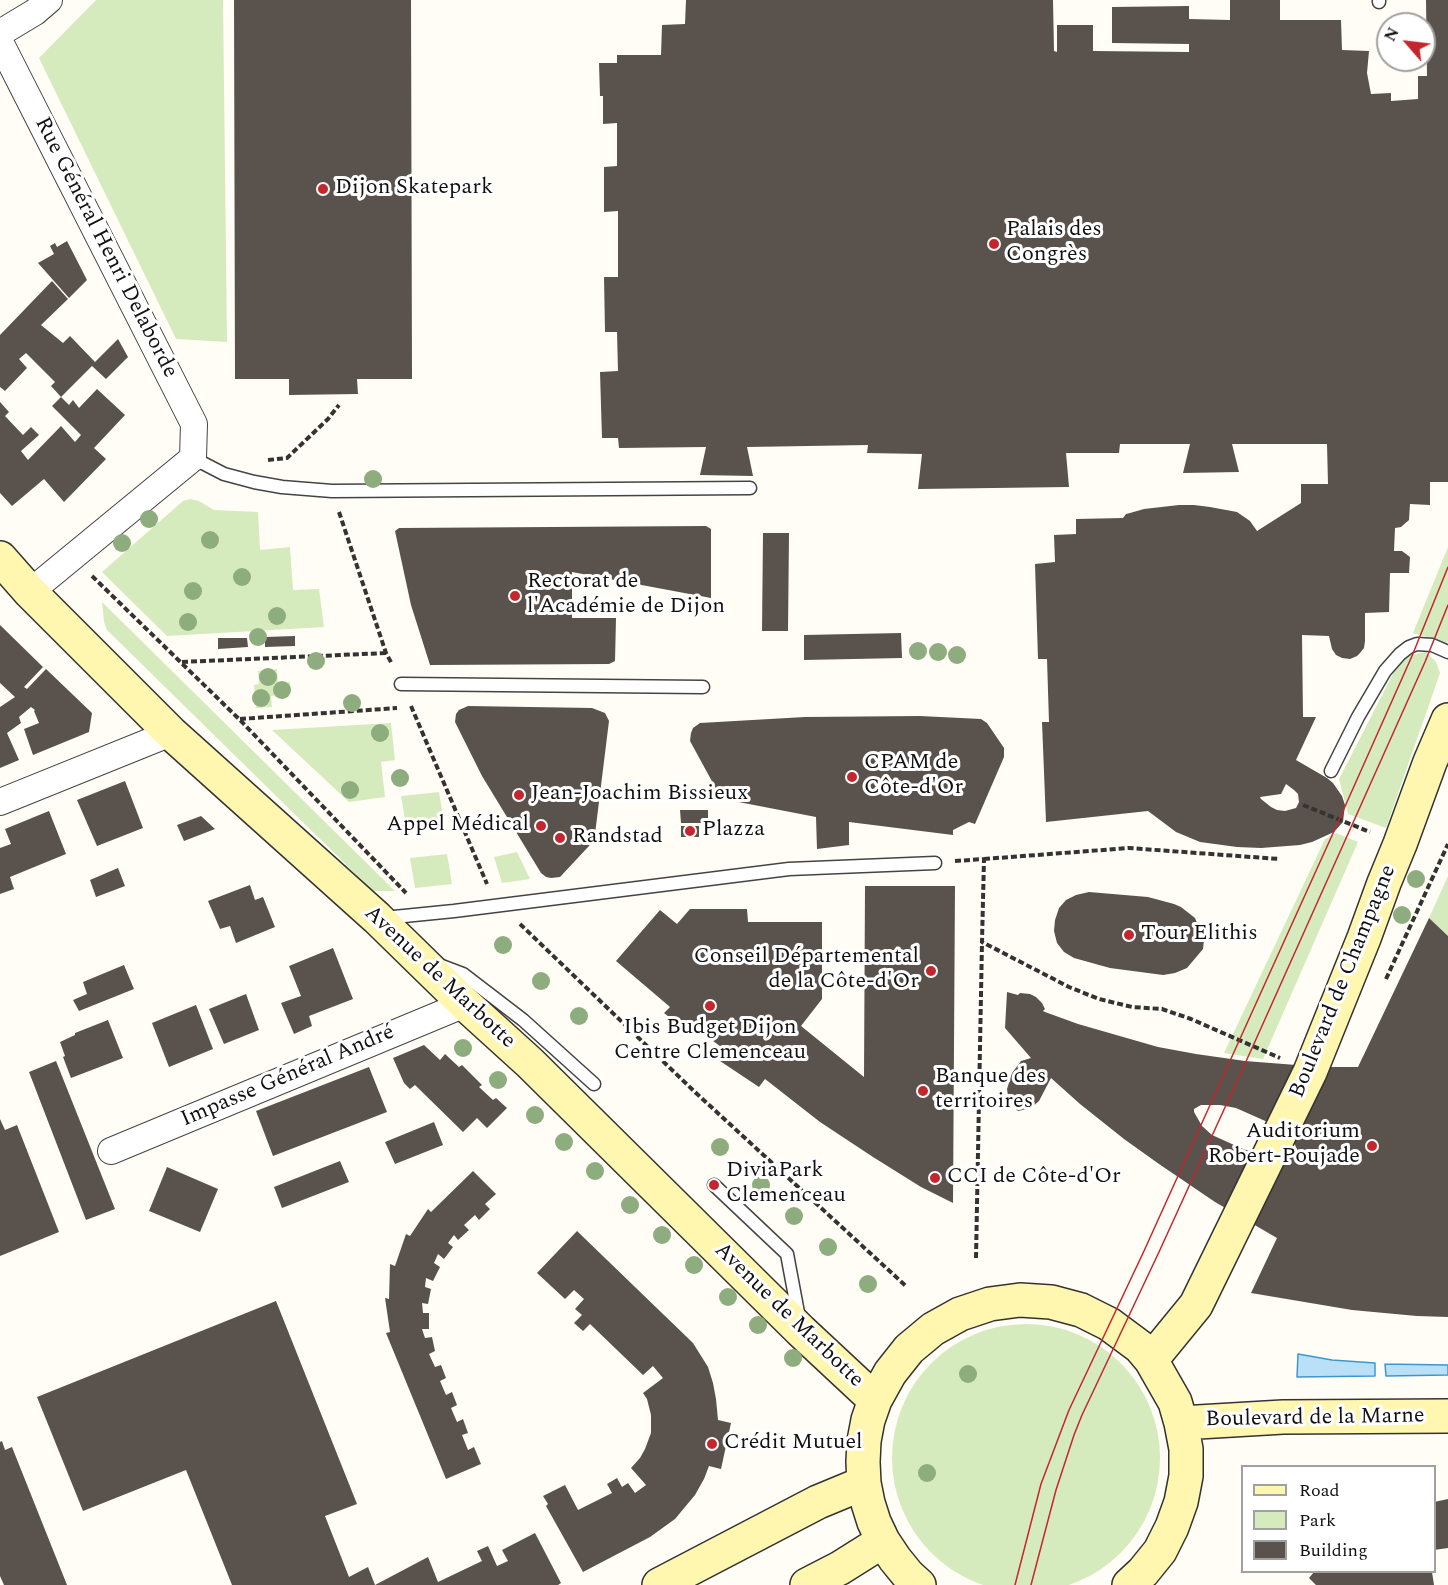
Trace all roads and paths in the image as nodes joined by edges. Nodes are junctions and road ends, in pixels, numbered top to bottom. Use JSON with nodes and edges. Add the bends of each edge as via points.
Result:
{"nodes":[{"id":1,"x":49,"y":0,"type":"edge"},
{"id":2,"x":0,"y":33,"type":"edge"},
{"id":3,"x":0,"y":42,"type":"edge"},
{"id":4,"x":339,"y":405,"type":"dead end"},
{"id":5,"x":193,"y":458,"type":"junction"},
{"id":6,"x":264,"y":460,"type":"dead end"},
{"id":7,"x":750,"y":488,"type":"dead end"},
{"id":8,"x":72,"y":557,"type":"junction"},
{"id":9,"x":0,"y":558,"type":"edge"},
{"id":10,"x":30,"y":592,"type":"junction"},
{"id":11,"x":1448,"y":652,"type":"edge"},
{"id":12,"x":386,"y":653,"type":"dead end"},
{"id":13,"x":182,"y":662,"type":"junction"},
{"id":14,"x":401,"y":684,"type":"dead end"},
{"id":15,"x":703,"y":687,"type":"dead end"},
{"id":16,"x":399,"y":707,"type":"dead end"},
{"id":17,"x":239,"y":719,"type":"junction"},
{"id":18,"x":1448,"y":720,"type":"edge"},
{"id":19,"x":171,"y":733,"type":"junction"},
{"id":20,"x":1439,"y":764,"type":"edge"},
{"id":21,"x":1331,"y":771,"type":"dead end"},
{"id":22,"x":0,"y":802,"type":"edge"},
{"id":23,"x":984,"y":859,"type":"junction"},
{"id":24,"x":1279,"y":859,"type":"dead end"},
{"id":25,"x":935,"y":863,"type":"joint"},
{"id":26,"x":426,"y":913,"type":"junction"},
{"id":27,"x":376,"y":918,"type":"junction"},
{"id":28,"x":982,"y":942,"type":"junction"},
{"id":29,"x":414,"y":954,"type":"junction"},
{"id":30,"x":465,"y":1004,"type":"junction"},
{"id":31,"x":1310,"y":1072,"type":"junction"},
{"id":32,"x":594,"y":1084,"type":"dead end"},
{"id":33,"x":111,"y":1151,"type":"dead end"},
{"id":34,"x":714,"y":1185,"type":"dead end"},
{"id":35,"x":976,"y":1258,"type":"dead end"},
{"id":36,"x":801,"y":1331,"type":"junction"},
{"id":37,"x":1151,"y":1360,"type":"junction"},
{"id":38,"x":875,"y":1400,"type":"junction"},
{"id":39,"x":1448,"y":1416,"type":"edge"},
{"id":40,"x":1181,"y":1423,"type":"junction"},
{"id":41,"x":864,"y":1483,"type":"junction"},
{"id":42,"x":883,"y":1541,"type":"junction"},
{"id":43,"x":659,"y":1585,"type":"edge"},
{"id":44,"x":807,"y":1585,"type":"edge"},
{"id":45,"x":919,"y":1585,"type":"edge"},
{"id":46,"x":1129,"y":1585,"type":"edge"}],
"edges":[{"from":1,"to":2,"type":"street"},
{"from":3,"to":5,"type":"street","name":"Rue Général Henri Delaborde","via":[[195,424]]},
{"from":4,"to":6,"type":"path","via":[[287,458]]},
{"from":5,"to":7,"type":"lane","via":[[224,474],[255,482],[332,490]]},
{"from":5,"to":8,"type":"street"},
{"from":8,"to":10,"type":"street"},
{"from":8,"to":13,"type":"path"},
{"from":9,"to":10,"type":"street","name":"Avenue de Marbotte"},
{"from":10,"to":19,"type":"street","name":"Avenue de Marbotte"},
{"from":11,"to":21,"type":"lane","via":[[1417,644],[1400,654],[1379,680]]},
{"from":12,"to":13,"type":"path"},
{"from":13,"to":17,"type":"path"},
{"from":14,"to":15,"type":"lane"},
{"from":16,"to":17,"type":"path"},
{"from":17,"to":26,"type":"path"},
{"from":18,"to":20,"type":"street","name":"Boulevard de Champagne"},
{"from":19,"to":22,"type":"street"},
{"from":19,"to":27,"type":"street","name":"Avenue de Marbotte"},
{"from":20,"to":31,"type":"street","name":"Boulevard de Champagne"},
{"from":23,"to":24,"type":"path","via":[[1129,848]]},
{"from":23,"to":25,"type":"path"},
{"from":23,"to":28,"type":"path"},
{"from":25,"to":26,"type":"lane","via":[[789,869]]},
{"from":26,"to":27,"type":"lane"},
{"from":27,"to":29,"type":"street","name":"Avenue de Marbotte"},
{"from":28,"to":31,"type":"path","via":[[1099,999],[1162,1009],[1191,1019]]},
{"from":28,"to":35,"type":"path"},
{"from":29,"to":30,"type":"street","name":"Avenue de Marbotte"},
{"from":29,"to":32,"type":"lane","via":[[463,974],[523,1020]]},
{"from":30,"to":33,"type":"street","name":"Impasse Général André"},
{"from":30,"to":36,"type":"street","name":"Avenue de Marbotte","via":[[530,1063]]},
{"from":31,"to":37,"type":"street","name":"Boulevard de Champagne","via":[[1196,1305]]},
{"from":34,"to":36,"type":"lane","via":[[787,1254]]},
{"from":36,"to":38,"type":"street","name":"Avenue de Marbotte"},
{"from":37,"to":38,"type":"street","via":[[1121,1332],[1081,1310],[1051,1302],[1020,1300],[990,1304],[960,1314],[909,1349]]},
{"from":37,"to":40,"type":"street","via":[[1175,1402]]},
{"from":38,"to":41,"type":"street","via":[[864,1441]]},
{"from":39,"to":40,"type":"street","name":"Boulevard de la Marne","via":[[1283,1417]]},
{"from":40,"to":46,"type":"street","via":[[1186,1476],[1181,1502],[1160,1551]]},
{"from":41,"to":42,"type":"street"},
{"from":41,"to":43,"type":"street","via":[[818,1502]]},
{"from":42,"to":44,"type":"street"},
{"from":42,"to":45,"type":"street"}]}
